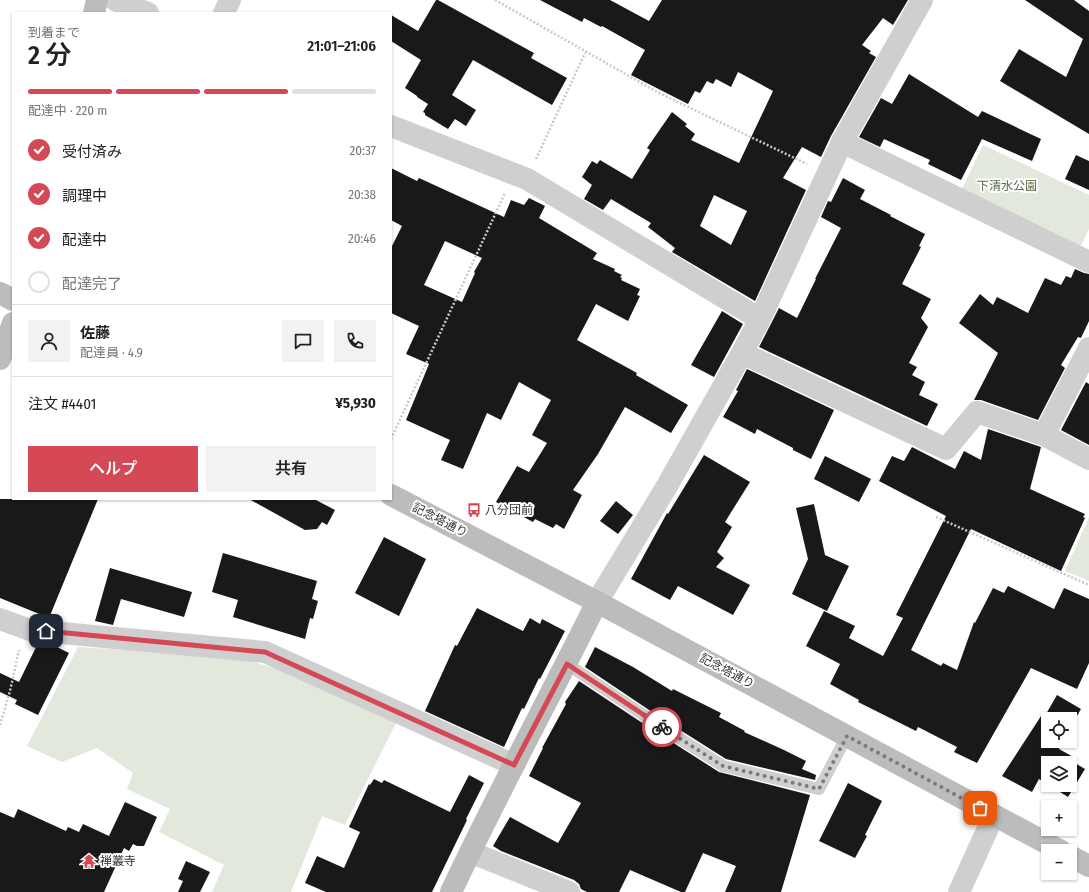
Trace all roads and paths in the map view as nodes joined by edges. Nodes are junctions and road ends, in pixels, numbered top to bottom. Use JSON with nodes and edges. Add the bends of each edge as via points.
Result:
{"nodes":[{"id":1,"x":97,"y":0,"type":"edge"},
{"id":2,"x":115,"y":0,"type":"edge"},
{"id":3,"x":230,"y":0,"type":"edge"},
{"id":4,"x":494,"y":0,"type":"edge"},
{"id":5,"x":922,"y":0,"type":"edge"},
{"id":6,"x":94,"y":12,"type":"edge"},
{"id":7,"x":145,"y":12,"type":"edge"},
{"id":8,"x":224,"y":12,"type":"edge"},
{"id":9,"x":586,"y":52,"type":"junction"},
{"id":10,"x":392,"y":126,"type":"edge"},
{"id":11,"x":842,"y":142,"type":"junction"},
{"id":12,"x":828,"y":173,"type":"junction"},
{"id":13,"x":520,"y":176,"type":"junction"},
{"id":14,"x":1089,"y":262,"type":"edge"},
{"id":15,"x":0,"y":293,"type":"edge"},
{"id":16,"x":12,"y":299,"type":"edge"},
{"id":17,"x":760,"y":319,"type":"junction"},
{"id":18,"x":12,"y":326,"type":"edge"},
{"id":19,"x":1089,"y":348,"type":"edge"},
{"id":20,"x":742,"y":353,"type":"junction"},
{"id":21,"x":0,"y":359,"type":"edge"},
{"id":22,"x":1044,"y":435,"type":"junction"},
{"id":23,"x":392,"y":438,"type":"edge"},
{"id":24,"x":1089,"y":459,"type":"edge"},
{"id":25,"x":392,"y":496,"type":"edge"},
{"id":26,"x":936,"y":517,"type":"dead end"},
{"id":27,"x":1089,"y":585,"type":"edge"},
{"id":28,"x":598,"y":602,"type":"junction"},
{"id":29,"x":0,"y":619,"type":"edge"},
{"id":30,"x":23,"y":628,"type":"junction"},
{"id":31,"x":567,"y":664,"type":"junction"},
{"id":32,"x":0,"y":725,"type":"edge"},
{"id":33,"x":847,"y":736,"type":"junction"},
{"id":34,"x":514,"y":765,"type":"junction"},
{"id":35,"x":994,"y":815,"type":"junction"},
{"id":36,"x":1048,"y":844,"type":"edge"},
{"id":37,"x":470,"y":852,"type":"junction"},
{"id":38,"x":1077,"y":860,"type":"edge"},
{"id":39,"x":1089,"y":866,"type":"edge"},
{"id":40,"x":451,"y":892,"type":"edge"},
{"id":41,"x":569,"y":892,"type":"edge"},
{"id":42,"x":959,"y":892,"type":"edge"}],
"edges":[{"from":1,"to":6,"type":"main road"},
{"from":2,"to":7,"type":"street"},
{"from":3,"to":8,"type":"street"},
{"from":4,"to":9,"type":"path"},
{"from":5,"to":11,"type":"street"},
{"from":9,"to":12,"type":"path","via":[[659,93]]},
{"from":9,"to":13,"type":"path"},
{"from":10,"to":13,"type":"street"},
{"from":11,"to":12,"type":"street"},
{"from":11,"to":14,"type":"street"},
{"from":12,"to":17,"type":"street"},
{"from":13,"to":17,"type":"street"},
{"from":13,"to":23,"type":"path"},
{"from":15,"to":16,"type":"main road"},
{"from":17,"to":20,"type":"street"},
{"from":18,"to":21,"type":"main road"},
{"from":19,"to":22,"type":"street"},
{"from":20,"to":22,"type":"street","via":[[946,449],[977,412]]},
{"from":20,"to":28,"type":"street"},
{"from":22,"to":24,"type":"street"},
{"from":25,"to":28,"type":"main road","name":"記念塔通り"},
{"from":26,"to":27,"type":"path"},
{"from":28,"to":31,"type":"main road"},
{"from":28,"to":33,"type":"main road","name":"記念塔通り"},
{"from":29,"to":30,"type":"street"},
{"from":30,"to":32,"type":"path"},
{"from":30,"to":34,"type":"street","via":[[265,652]]},
{"from":31,"to":33,"type":"lane","via":[[723,766],[819,789]]},
{"from":31,"to":34,"type":"main road"},
{"from":33,"to":35,"type":"main road","name":"記念塔通り"},
{"from":34,"to":37,"type":"main road"},
{"from":35,"to":36,"type":"main road","name":"記念塔通り"},
{"from":35,"to":42,"type":"street"},
{"from":37,"to":40,"type":"main road"},
{"from":37,"to":41,"type":"street"},
{"from":38,"to":39,"type":"main road"}]}
